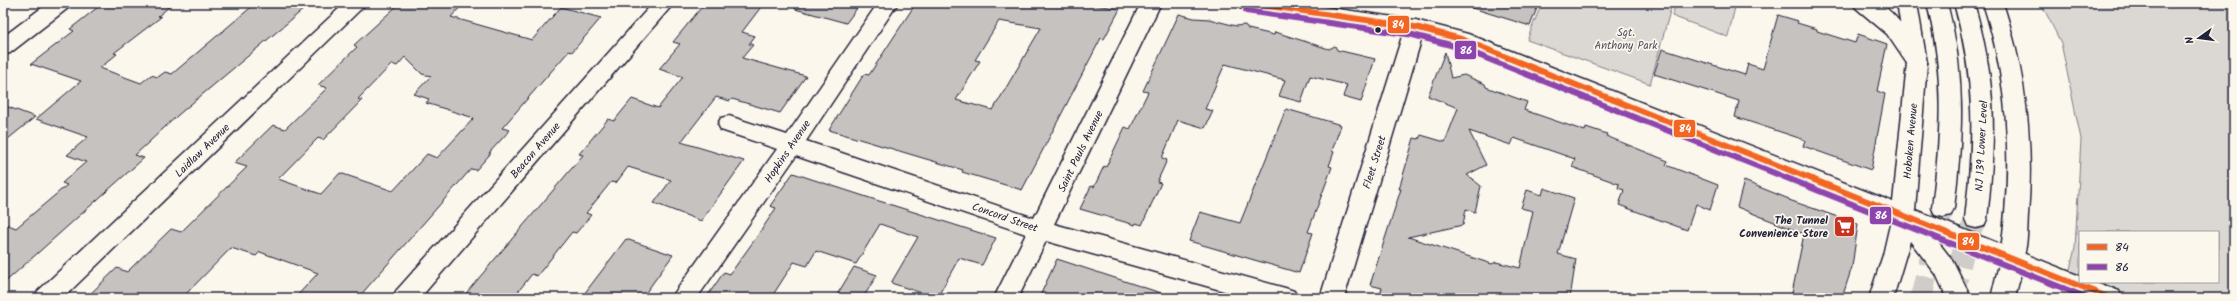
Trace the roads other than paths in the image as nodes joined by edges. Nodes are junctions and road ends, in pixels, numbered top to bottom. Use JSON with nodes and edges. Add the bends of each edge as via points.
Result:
{"nodes":[{"id":1,"x":61,"y":3,"type":"edge"},
{"id":2,"x":358,"y":3,"type":"edge"},
{"id":3,"x":664,"y":3,"type":"edge"},
{"id":4,"x":888,"y":3,"type":"edge"},
{"id":5,"x":1151,"y":3,"type":"edge"},
{"id":6,"x":1247,"y":3,"type":"edge"},
{"id":7,"x":1863,"y":3,"type":"edge"},
{"id":8,"x":1907,"y":3,"type":"edge"},
{"id":9,"x":1937,"y":3,"type":"edge"},
{"id":10,"x":1964,"y":3,"type":"edge"},
{"id":11,"x":1992,"y":3,"type":"edge"},
{"id":12,"x":1415,"y":27,"type":"junction"},
{"id":13,"x":3,"y":48,"type":"edge"},
{"id":14,"x":1917,"y":63,"type":"junction"},
{"id":15,"x":729,"y":124,"type":"dead end"},
{"id":16,"x":791,"y":144,"type":"junction"},
{"id":17,"x":1943,"y":208,"type":"tunnel mouth"},
{"id":18,"x":1903,"y":216,"type":"junction"},
{"id":19,"x":1976,"y":219,"type":"tunnel mouth"},
{"id":20,"x":1042,"y":230,"type":"junction"},
{"id":21,"x":2012,"y":259,"type":"junction"},
{"id":22,"x":47,"y":298,"type":"edge"},
{"id":23,"x":405,"y":298,"type":"edge"},
{"id":24,"x":683,"y":298,"type":"edge"},
{"id":25,"x":1006,"y":298,"type":"edge"},
{"id":26,"x":1285,"y":298,"type":"edge"},
{"id":27,"x":1332,"y":298,"type":"edge"},
{"id":28,"x":1881,"y":298,"type":"edge"},
{"id":29,"x":1959,"y":298,"type":"edge"},
{"id":30,"x":2003,"y":298,"type":"edge"},
{"id":31,"x":2110,"y":298,"type":"edge"}],
"edges":[{"from":1,"to":13,"type":"main road"},
{"from":2,"to":22,"type":"main road","name":"Laidlaw Avenue"},
{"from":3,"to":23,"type":"main road","name":"Beacon Avenue"},
{"from":4,"to":16,"type":"main road","name":"Hopkins Avenue"},
{"from":5,"to":20,"type":"main road","name":"Saint Pauls Avenue"},
{"from":6,"to":12,"type":"main road"},
{"from":7,"to":14,"type":"main road","via":[[1895,31]]},
{"from":8,"to":14,"type":"main road","name":"Hoboken Avenue"},
{"from":9,"to":17,"type":"main road","via":[[1947,41],[1953,84],[1951,145]]},
{"from":10,"to":19,"type":"main road","name":"NJ 139 Lower Level","via":[[1976,46],[1983,92],[1983,156]]},
{"from":11,"to":21,"type":"main road","via":[[2006,45],[2016,90],[2019,179]]},
{"from":12,"to":18,"type":"main road","via":[[1461,39]]},
{"from":12,"to":27,"type":"main road","name":"Fleet Street"},
{"from":14,"to":18,"type":"main road","name":"Hoboken Avenue"},
{"from":15,"to":16,"type":"main road","name":"Concord Street"},
{"from":16,"to":20,"type":"main road","name":"Concord Street"},
{"from":16,"to":24,"type":"main road","name":"Hopkins Avenue","via":[[749,208]]},
{"from":18,"to":21,"type":"main road"},
{"from":18,"to":28,"type":"main road","name":"Hoboken Avenue","via":[[1895,256]]},
{"from":18,"to":29,"type":"main road","via":[[1946,268]]},
{"from":20,"to":25,"type":"main road","name":"Saint Pauls Avenue"},
{"from":20,"to":26,"type":"main road","name":"Concord Street"},
{"from":21,"to":30,"type":"main road"},
{"from":21,"to":31,"type":"main road"}]}
